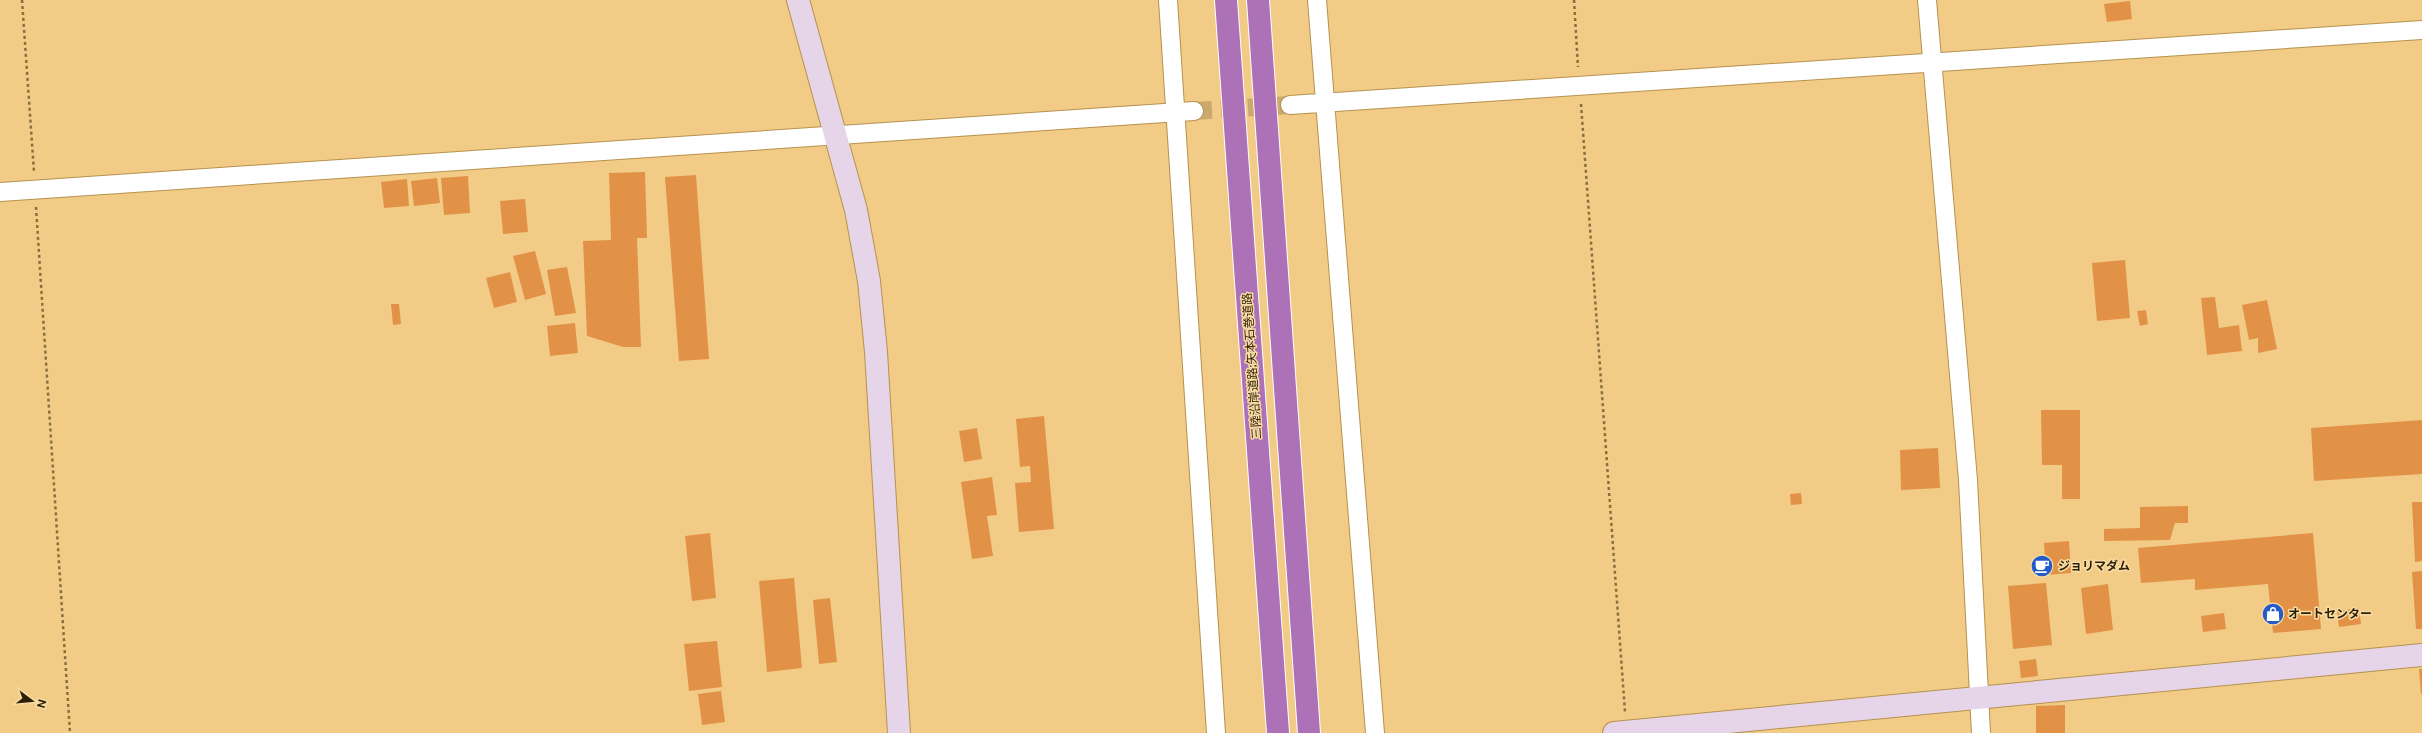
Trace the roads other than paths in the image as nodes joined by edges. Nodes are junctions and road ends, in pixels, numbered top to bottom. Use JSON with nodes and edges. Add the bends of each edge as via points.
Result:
{"nodes":[{"id":1,"x":798,"y":0,"type":"edge"},
{"id":2,"x":1168,"y":0,"type":"edge"},
{"id":3,"x":1226,"y":0,"type":"edge"},
{"id":4,"x":1258,"y":0,"type":"edge"},
{"id":5,"x":1317,"y":0,"type":"edge"},
{"id":6,"x":1927,"y":0,"type":"edge"},
{"id":7,"x":2422,"y":30,"type":"edge"},
{"id":8,"x":1932,"y":63,"type":"junction"},
{"id":9,"x":1324,"y":101,"type":"junction"},
{"id":10,"x":1290,"y":105,"type":"tunnel mouth"},
{"id":11,"x":1185,"y":111,"type":"junction"},
{"id":12,"x":834,"y":135,"type":"junction"},
{"id":13,"x":0,"y":192,"type":"edge"},
{"id":14,"x":2422,"y":655,"type":"edge"},
{"id":15,"x":1978,"y":696,"type":"junction"},
{"id":16,"x":1620,"y":732,"type":"edge"},
{"id":17,"x":899,"y":733,"type":"edge"},
{"id":18,"x":1216,"y":733,"type":"edge"},
{"id":19,"x":1278,"y":733,"type":"edge"},
{"id":20,"x":1309,"y":733,"type":"edge"},
{"id":21,"x":1375,"y":733,"type":"edge"},
{"id":22,"x":1981,"y":733,"type":"edge"}],
"edges":[{"from":1,"to":12,"type":"street"},
{"from":2,"to":11,"type":"street"},
{"from":3,"to":19,"type":"highway","name":"三陸沿岸道路;矢本石巻道路"},
{"from":4,"to":20,"type":"highway"},
{"from":5,"to":9,"type":"street"},
{"from":6,"to":8,"type":"street"},
{"from":7,"to":8,"type":"street"},
{"from":8,"to":9,"type":"street"},
{"from":8,"to":15,"type":"street","via":[[1968,480]]},
{"from":9,"to":10,"type":"street"},
{"from":9,"to":21,"type":"street"},
{"from":11,"to":12,"type":"street"},
{"from":11,"to":18,"type":"street"},
{"from":12,"to":13,"type":"street"},
{"from":12,"to":17,"type":"street","via":[[856,210],[869,281],[876,352]]},
{"from":14,"to":15,"type":"street"},
{"from":15,"to":16,"type":"street"},
{"from":15,"to":22,"type":"street"}]}
